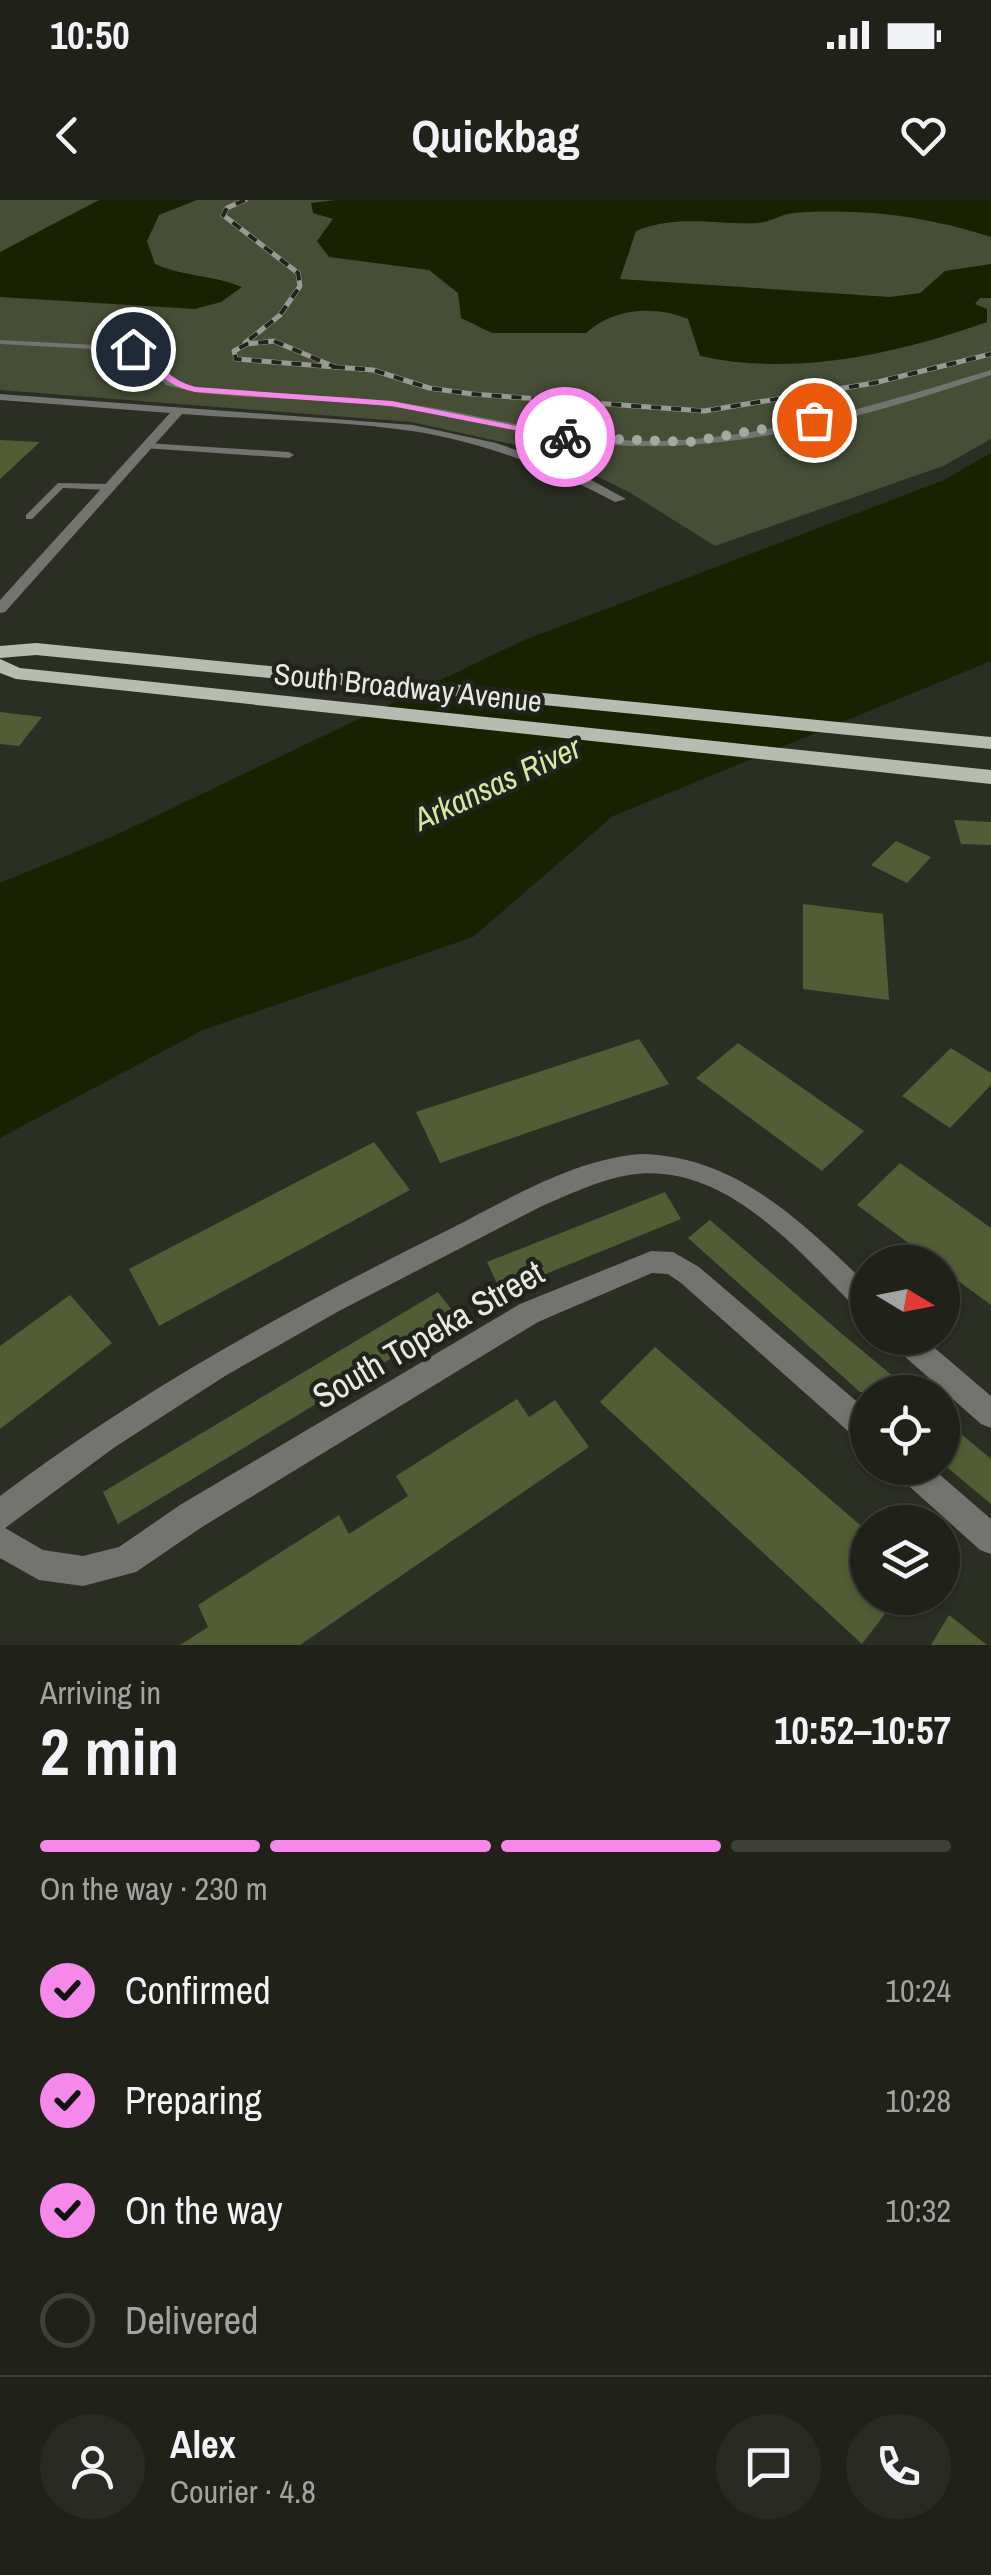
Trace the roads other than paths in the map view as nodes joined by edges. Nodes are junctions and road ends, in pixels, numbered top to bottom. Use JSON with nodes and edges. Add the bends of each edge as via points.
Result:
{"nodes":[{"id":1,"x":0,"y":342,"type":"edge"},
{"id":2,"x":991,"y":372,"type":"edge"},
{"id":3,"x":0,"y":397,"type":"edge"},
{"id":4,"x":180,"y":409,"type":"junction"},
{"id":5,"x":146,"y":446,"type":"junction"},
{"id":6,"x":290,"y":455,"type":"dead end"},
{"id":7,"x":110,"y":487,"type":"junction"},
{"id":8,"x":620,"y":499,"type":"dead end"},
{"id":9,"x":29,"y":517,"type":"dead end"},
{"id":10,"x":0,"y":609,"type":"edge"},
{"id":11,"x":0,"y":652,"type":"edge"},
{"id":12,"x":0,"y":665,"type":"edge"},
{"id":13,"x":991,"y":743,"type":"edge"},
{"id":14,"x":991,"y":778,"type":"edge"},
{"id":15,"x":850,"y":1285,"type":"edge"},
{"id":16,"x":923,"y":1355,"type":"edge"},
{"id":17,"x":850,"y":1414,"type":"edge"},
{"id":18,"x":991,"y":1414,"type":"edge"},
{"id":19,"x":929,"y":1485,"type":"edge"},
{"id":20,"x":0,"y":1515,"type":"edge"},
{"id":21,"x":991,"y":1539,"type":"edge"},
{"id":22,"x":0,"y":1541,"type":"edge"}],
"edges":[{"from":1,"to":2,"type":"lane","via":[[133,349],[170,383],[195,390],[392,404],[556,436],[631,443],[689,442],[874,408]]},
{"from":3,"to":4,"type":"street"},
{"from":4,"to":5,"type":"street"},
{"from":4,"to":8,"type":"street","via":[[413,428],[492,446]]},
{"from":5,"to":6,"type":"lane"},
{"from":5,"to":7,"type":"street"},
{"from":7,"to":9,"type":"lane","via":[[61,485]]},
{"from":7,"to":10,"type":"street"},
{"from":11,"to":13,"type":"main road","name":"South Broadway Avenue","via":[[36,649]]},
{"from":12,"to":14,"type":"main road","name":"South Broadway Avenue","via":[[16,673],[184,694]]},
{"from":15,"to":20,"type":"street","name":"South Topeka Street","via":[[800,1238],[720,1180],[628,1166],[544,1194],[268,1338],[68,1460]]},
{"from":16,"to":18,"type":"street"},
{"from":17,"to":22,"type":"street","name":"South Topeka Street","via":[[690,1275],[673,1264],[651,1262],[529,1314],[125,1561],[82,1571],[39,1564]]},
{"from":19,"to":21,"type":"street"}]}
